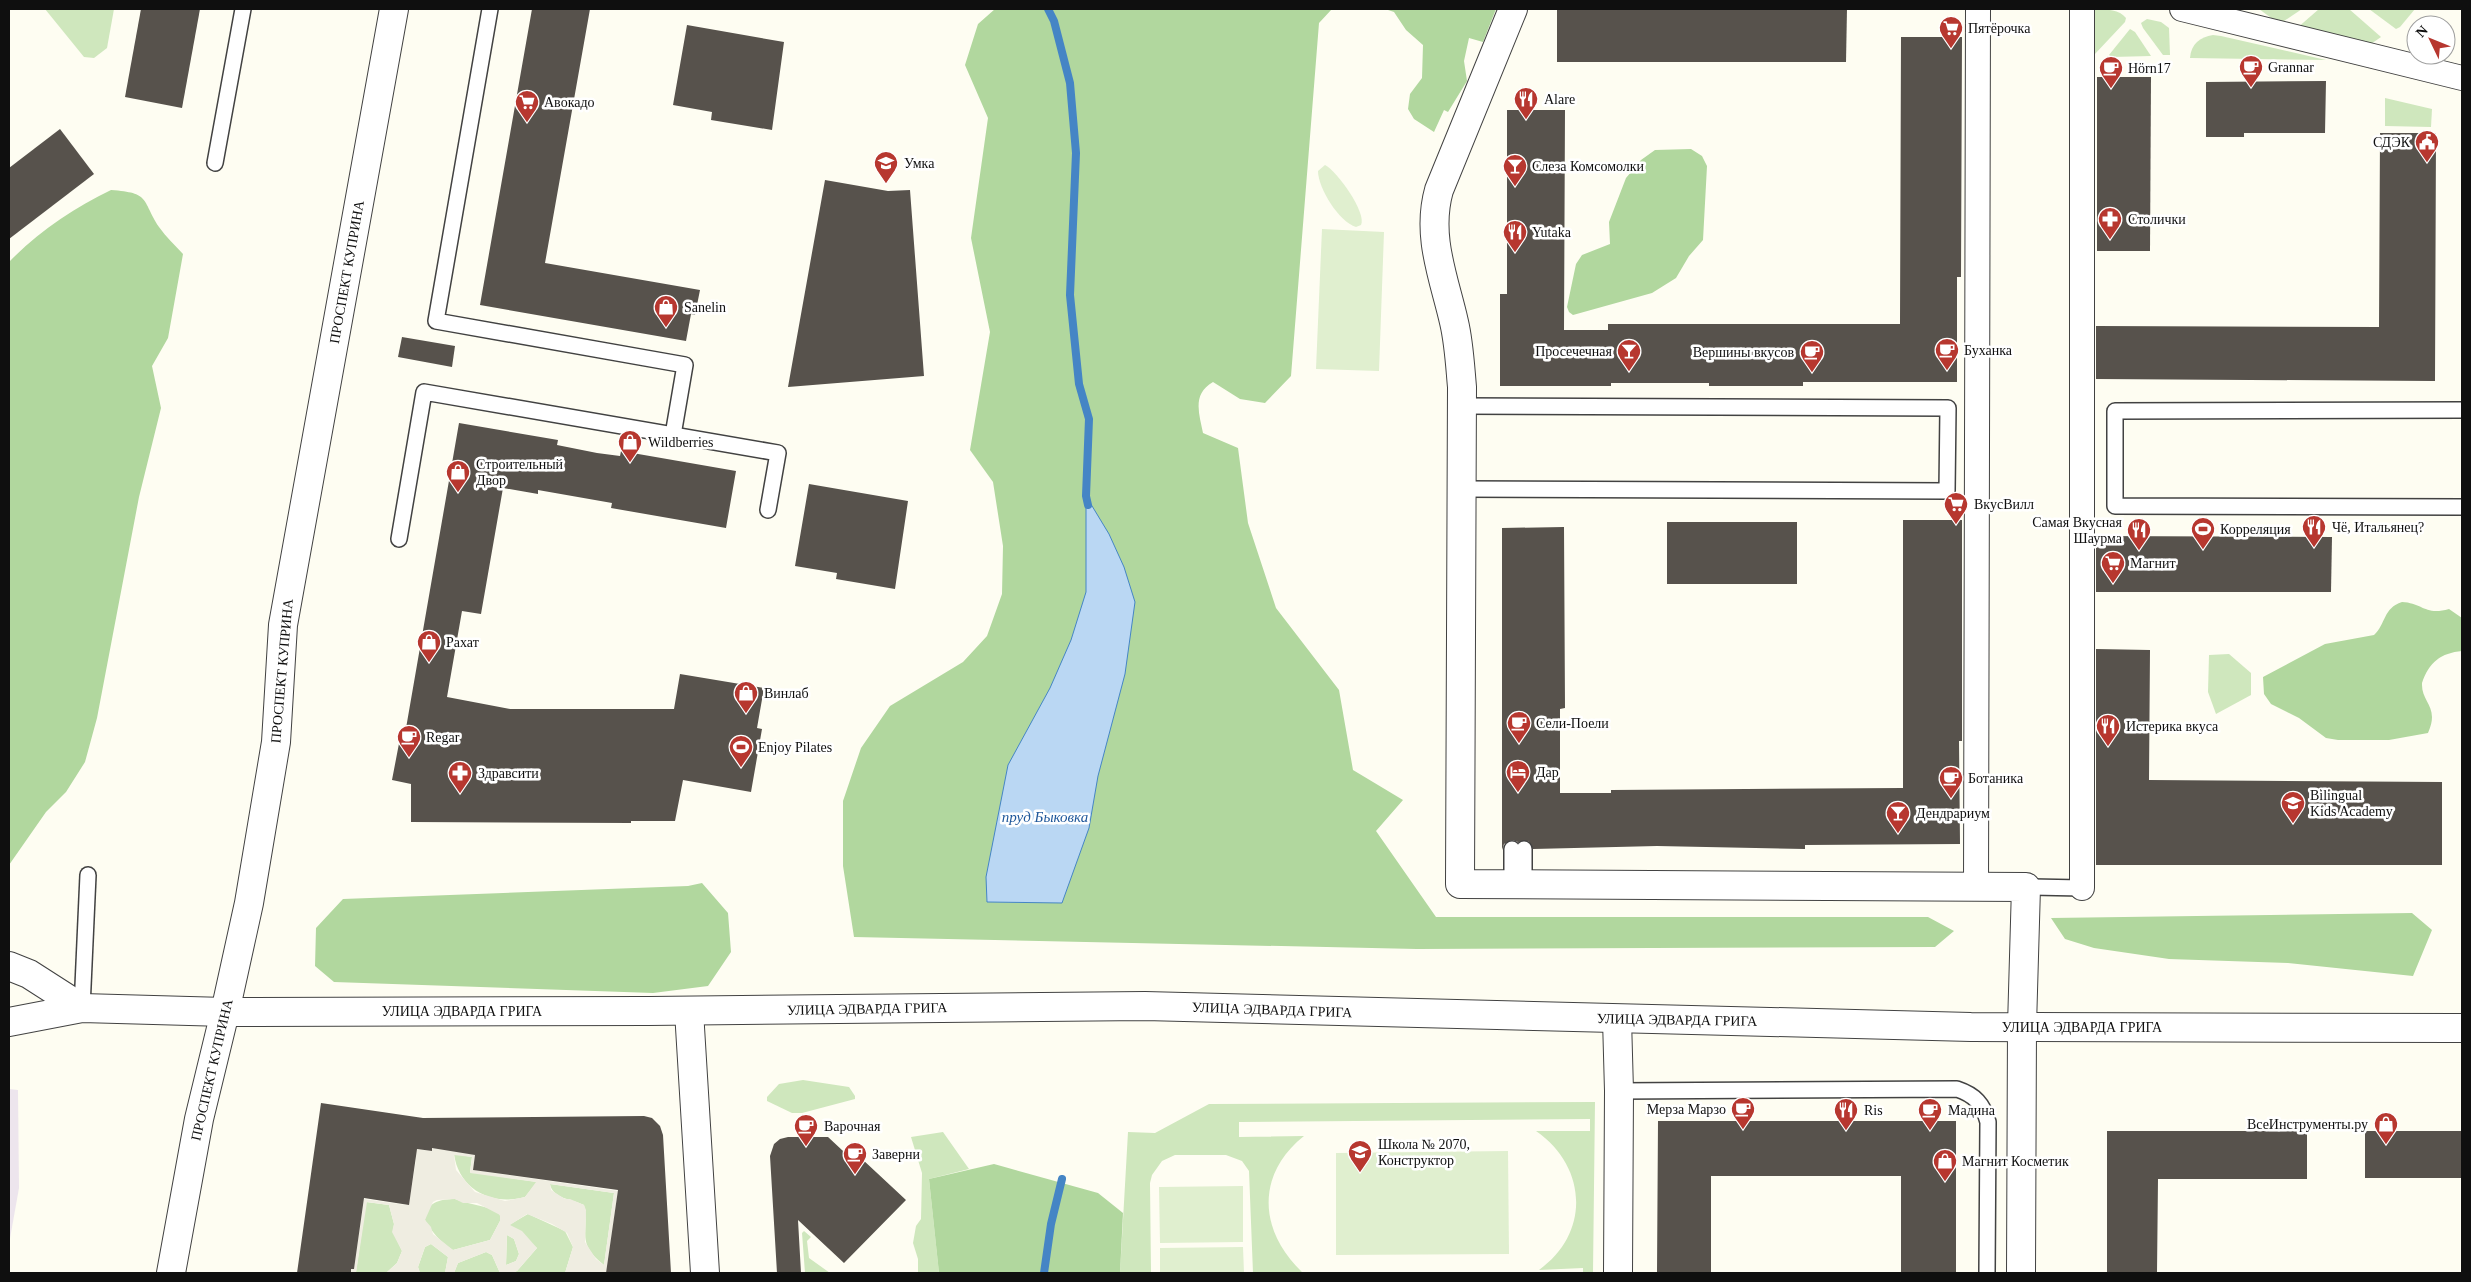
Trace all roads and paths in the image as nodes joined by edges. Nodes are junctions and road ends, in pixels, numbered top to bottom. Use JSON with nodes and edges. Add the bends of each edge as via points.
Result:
{"nodes":[{"id":1,"x":243,"y":9,"type":"edge"},
{"id":2,"x":394,"y":9,"type":"edge"},
{"id":3,"x":490,"y":9,"type":"edge"},
{"id":4,"x":1513,"y":9,"type":"edge"},
{"id":5,"x":1978,"y":9,"type":"edge"},
{"id":6,"x":2082,"y":9,"type":"edge"},
{"id":7,"x":2182,"y":9,"type":"edge"},
{"id":8,"x":2462,"y":78,"type":"edge"},
{"id":9,"x":215,"y":163,"type":"dead end"},
{"id":10,"x":1462,"y":406,"type":"junction"},
{"id":11,"x":2462,"y":410,"type":"edge"},
{"id":12,"x":673,"y":435,"type":"junction"},
{"id":13,"x":1463,"y":490,"type":"junction"},
{"id":14,"x":2462,"y":507,"type":"edge"},
{"id":15,"x":768,"y":510,"type":"dead end"},
{"id":16,"x":399,"y":539,"type":"dead end"},
{"id":17,"x":1518,"y":849,"type":"dead end"},
{"id":18,"x":88,"y":875,"type":"dead end"},
{"id":19,"x":1518,"y":885,"type":"junction"},
{"id":20,"x":1976,"y":887,"type":"junction"},
{"id":21,"x":2026,"y":887,"type":"junction"},
{"id":22,"x":2082,"y":888,"type":"joint"},
{"id":23,"x":9,"y":966,"type":"edge"},
{"id":24,"x":82,"y":1008,"type":"junction"},
{"id":25,"x":689,"y":1011,"type":"junction"},
{"id":26,"x":225,"y":1012,"type":"junction"},
{"id":27,"x":1617,"y":1019,"type":"junction"},
{"id":28,"x":9,"y":1022,"type":"edge"},
{"id":29,"x":2022,"y":1026,"type":"junction"},
{"id":30,"x":2462,"y":1028,"type":"edge"},
{"id":31,"x":1619,"y":1091,"type":"junction"},
{"id":32,"x":172,"y":1273,"type":"edge"},
{"id":33,"x":705,"y":1273,"type":"edge"},
{"id":34,"x":1618,"y":1273,"type":"edge"},
{"id":35,"x":1988,"y":1273,"type":"edge"},
{"id":36,"x":2021,"y":1273,"type":"edge"}],
"edges":[{"from":1,"to":9,"type":"lane"},
{"from":2,"to":26,"type":"street","name":"ПРОСПЕКТ КУПРИНА","via":[[283,625],[276,742],[249,903]]},
{"from":3,"to":12,"type":"lane","via":[[436,322],[685,365]]},
{"from":4,"to":10,"type":"street","via":[[1434,208],[1435,245],[1459,349]]},
{"from":5,"to":20,"type":"street"},
{"from":6,"to":22,"type":"street"},
{"from":7,"to":8,"type":"street"},
{"from":10,"to":13,"type":"street"},
{"from":10,"to":13,"type":"lane","via":[[1948,408],[1947,491]]},
{"from":11,"to":14,"type":"lane","via":[[2115,411],[2115,506]]},
{"from":12,"to":15,"type":"lane","via":[[778,453]]},
{"from":12,"to":16,"type":"lane","via":[[424,392]]},
{"from":13,"to":19,"type":"street","via":[[1460,884]]},
{"from":17,"to":19,"type":"lane"},
{"from":18,"to":24,"type":"lane"},
{"from":19,"to":20,"type":"street"},
{"from":20,"to":21,"type":"street"},
{"from":21,"to":22,"type":"lane"},
{"from":21,"to":29,"type":"street"},
{"from":23,"to":24,"type":"street","via":[[29,974]]},
{"from":24,"to":26,"type":"street","name":"УЛИЦА ЭДВАРДА ГРИГА"},
{"from":24,"to":28,"type":"street","name":"УЛИЦА ЭДВАРДА ГРИГА"},
{"from":25,"to":26,"type":"street","name":"УЛИЦА ЭДВАРДА ГРИГА"},
{"from":25,"to":27,"type":"street","name":"УЛИЦА ЭДВАРДА ГРИГА","via":[[1145,1006]]},
{"from":25,"to":33,"type":"street"},
{"from":26,"to":32,"type":"street","name":"ПРОСПЕКТ КУПРИНА","via":[[199,1119]]},
{"from":27,"to":29,"type":"street","name":"УЛИЦА ЭДВАРДА ГРИГА"},
{"from":27,"to":31,"type":"street"},
{"from":29,"to":30,"type":"street","name":"УЛИЦА ЭДВАРДА ГРИГА"},
{"from":29,"to":36,"type":"street"},
{"from":31,"to":34,"type":"street"},
{"from":31,"to":35,"type":"lane","via":[[1957,1090],[1969,1093],[1982,1105],[1988,1122]]}]}
